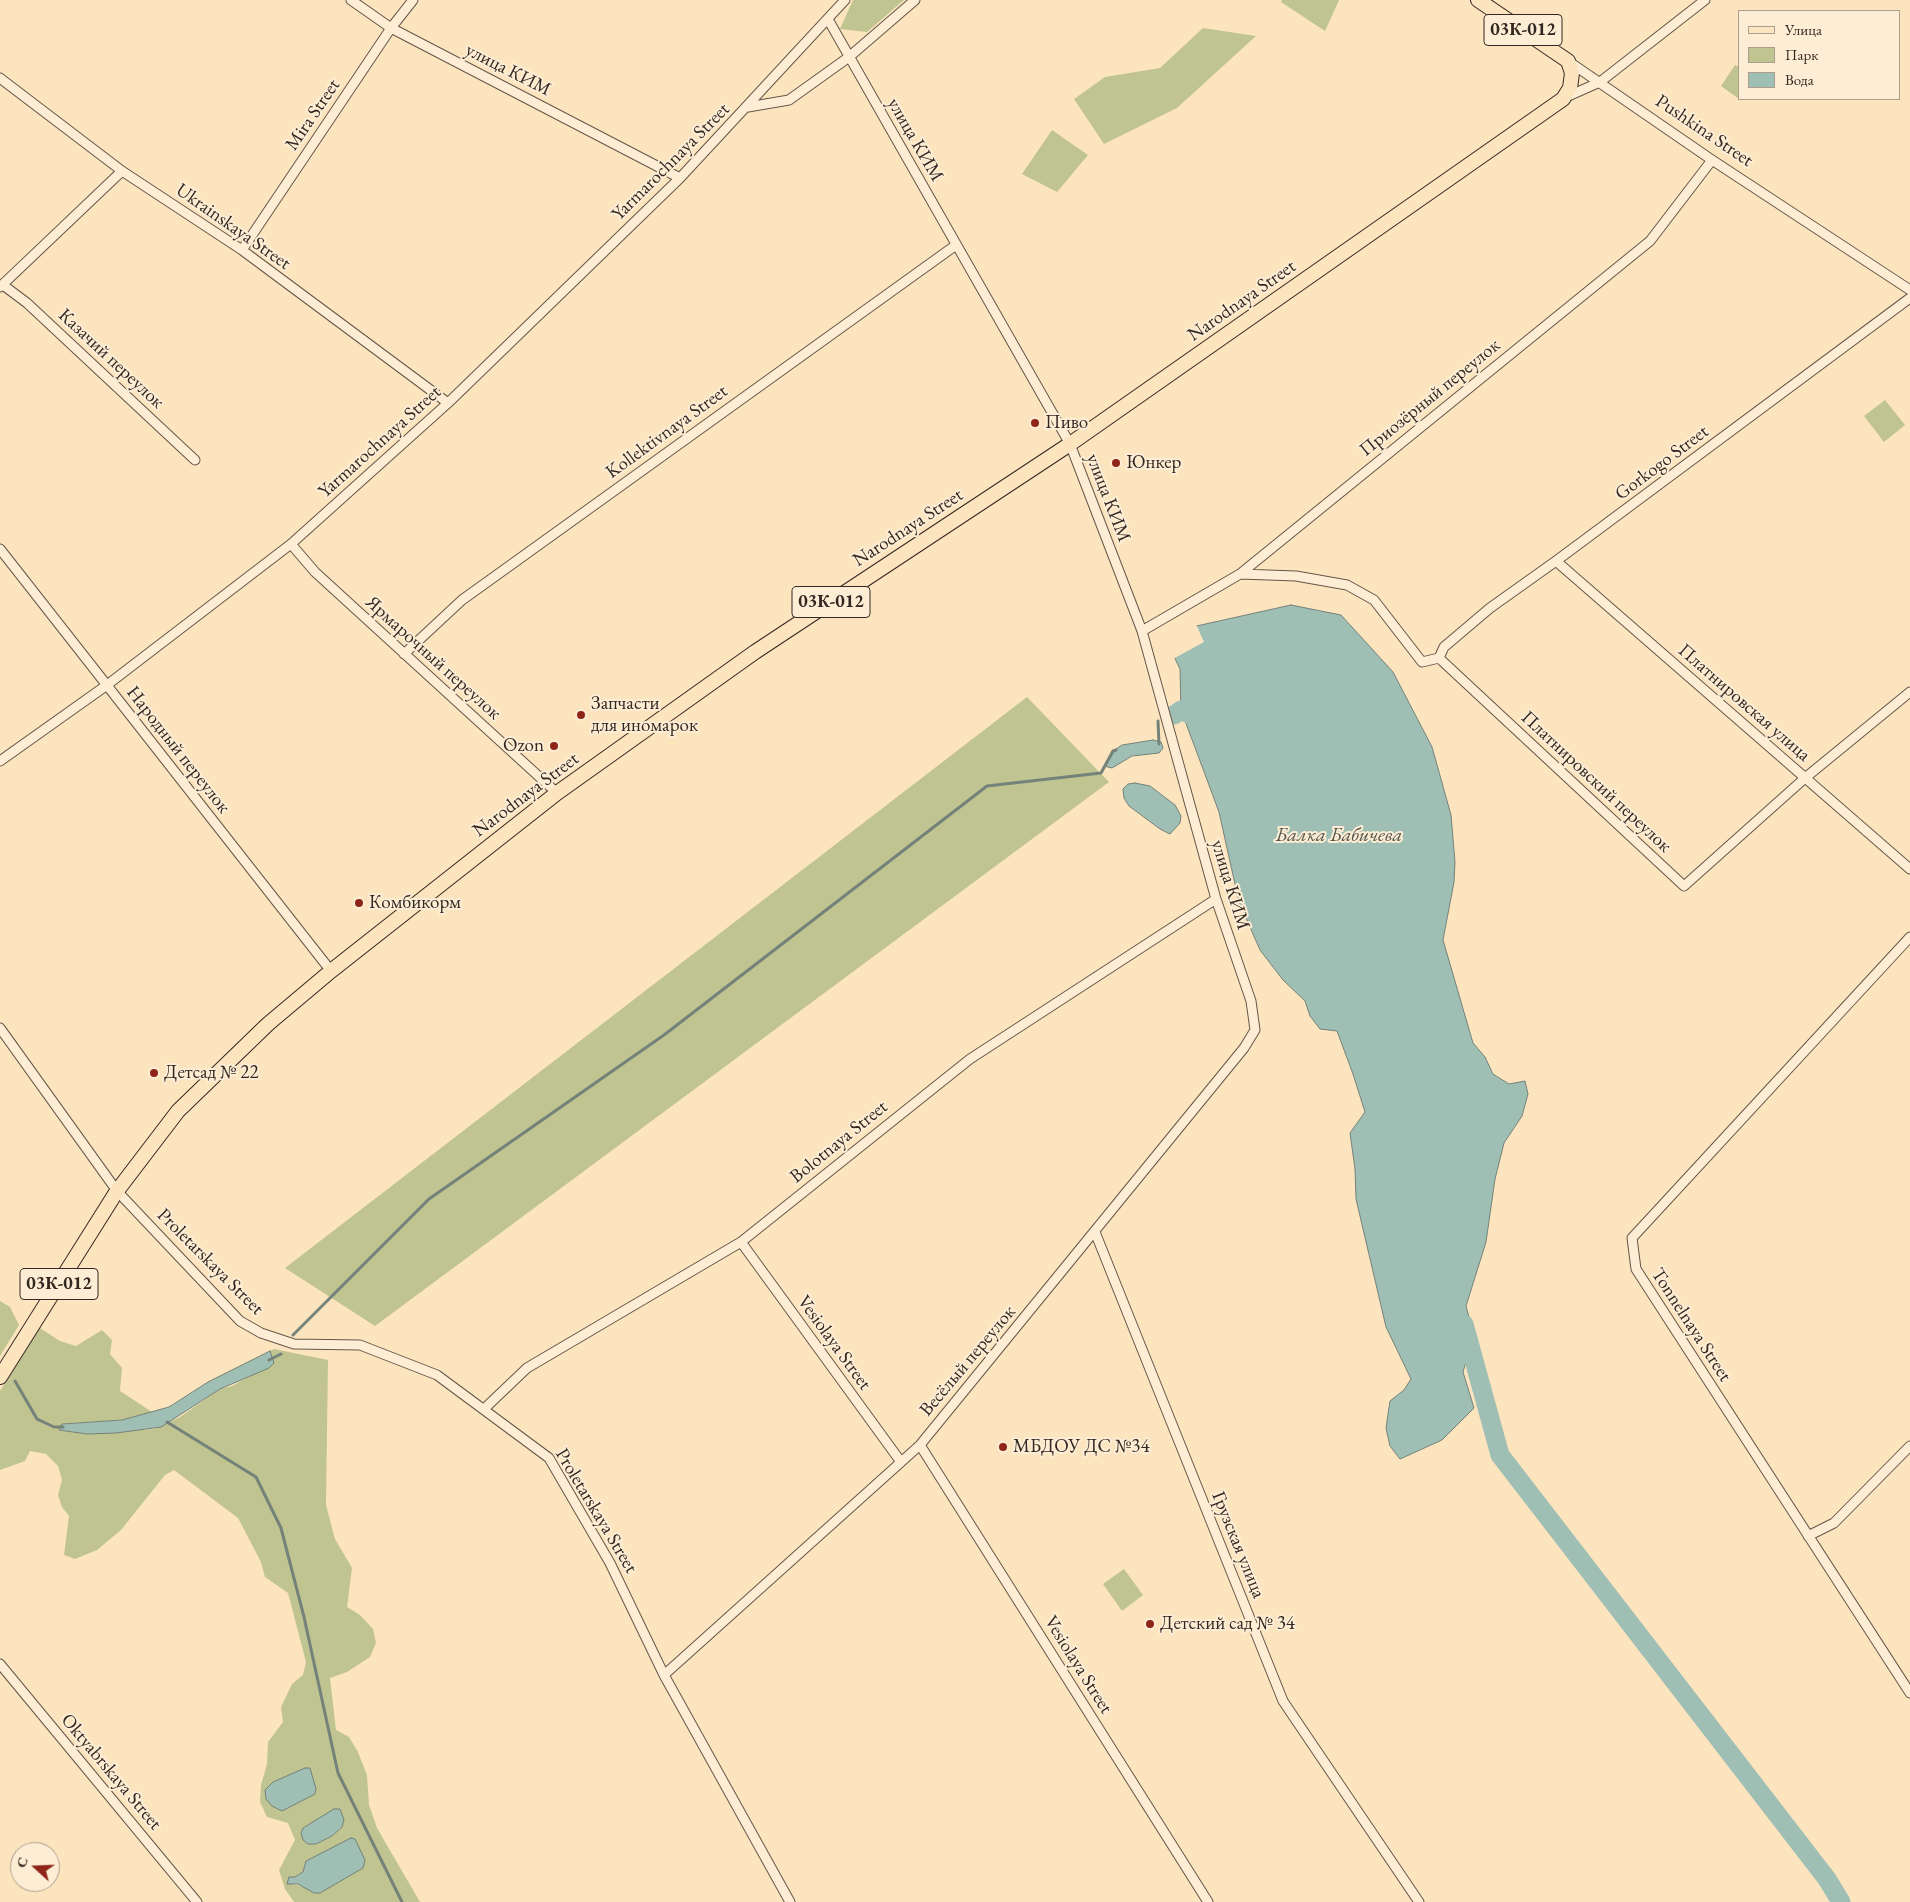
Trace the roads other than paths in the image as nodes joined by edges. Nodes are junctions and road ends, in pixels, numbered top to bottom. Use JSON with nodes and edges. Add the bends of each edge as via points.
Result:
{"nodes":[{"id":1,"x":350,"y":0,"type":"edge"},
{"id":2,"x":413,"y":0,"type":"edge"},
{"id":3,"x":846,"y":0,"type":"edge"},
{"id":4,"x":915,"y":0,"type":"edge"},
{"id":5,"x":1478,"y":0,"type":"edge"},
{"id":6,"x":1705,"y":0,"type":"edge"},
{"id":7,"x":829,"y":20,"type":"junction"},
{"id":8,"x":391,"y":28,"type":"junction"},
{"id":9,"x":849,"y":57,"type":"junction"},
{"id":10,"x":1568,"y":61,"type":"junction"},
{"id":11,"x":0,"y":78,"type":"edge"},
{"id":12,"x":1600,"y":82,"type":"junction"},
{"id":13,"x":1563,"y":99,"type":"junction"},
{"id":14,"x":748,"y":107,"type":"junction"},
{"id":15,"x":1712,"y":160,"type":"junction"},
{"id":16,"x":122,"y":171,"type":"junction"},
{"id":17,"x":680,"y":178,"type":"junction"},
{"id":18,"x":956,"y":245,"type":"junction"},
{"id":19,"x":242,"y":250,"type":"junction"},
{"id":20,"x":1,"y":286,"type":"edge"},
{"id":21,"x":1910,"y":290,"type":"edge"},
{"id":22,"x":1910,"y":298,"type":"edge"},
{"id":23,"x":448,"y":402,"type":"junction"},
{"id":24,"x":1070,"y":444,"type":"junction"},
{"id":25,"x":195,"y":460,"type":"dead end"},
{"id":26,"x":292,"y":544,"type":"junction"},
{"id":27,"x":0,"y":549,"type":"edge"},
{"id":28,"x":1556,"y":562,"type":"junction"},
{"id":29,"x":1240,"y":574,"type":"junction"},
{"id":30,"x":1142,"y":630,"type":"junction"},
{"id":31,"x":404,"y":654,"type":"junction"},
{"id":32,"x":1439,"y":658,"type":"junction"},
{"id":33,"x":107,"y":685,"type":"junction"},
{"id":34,"x":1910,"y":692,"type":"edge"},
{"id":35,"x":0,"y":762,"type":"edge"},
{"id":36,"x":1805,"y":778,"type":"junction"},
{"id":37,"x":557,"y":793,"type":"junction"},
{"id":38,"x":1910,"y":869,"type":"edge"},
{"id":39,"x":1216,"y":899,"type":"junction"},
{"id":40,"x":1910,"y":937,"type":"edge"},
{"id":41,"x":331,"y":971,"type":"junction"},
{"id":42,"x":0,"y":1028,"type":"edge"},
{"id":43,"x":1255,"y":1030,"type":"joint"},
{"id":44,"x":117,"y":1191,"type":"junction"},
{"id":45,"x":1095,"y":1232,"type":"junction"},
{"id":46,"x":741,"y":1242,"type":"junction"},
{"id":47,"x":0,"y":1377,"type":"edge"},
{"id":48,"x":484,"y":1409,"type":"junction"},
{"id":49,"x":920,"y":1445,"type":"junction"},
{"id":50,"x":1910,"y":1446,"type":"edge"},
{"id":51,"x":901,"y":1462,"type":"junction"},
{"id":52,"x":1808,"y":1536,"type":"junction"},
{"id":53,"x":0,"y":1664,"type":"edge"},
{"id":54,"x":664,"y":1675,"type":"junction"},
{"id":55,"x":1910,"y":1693,"type":"edge"},
{"id":56,"x":197,"y":1902,"type":"edge"},
{"id":57,"x":790,"y":1902,"type":"edge"},
{"id":58,"x":1208,"y":1902,"type":"edge"},
{"id":59,"x":1419,"y":1902,"type":"edge"}],
"edges":[{"from":1,"to":8,"type":"street","name":"улица КИМ"},
{"from":2,"to":8,"type":"street","name":"Mira Street"},
{"from":3,"to":7,"type":"street","name":"Yarmarochnaya Street"},
{"from":4,"to":9,"type":"street","name":"Yarmarochnaya Street"},
{"from":5,"to":10,"type":"main road","name":"Pushkina Street","number":"03К-012"},
{"from":6,"to":12,"type":"street"},
{"from":7,"to":9,"type":"street","name":"улица КИМ"},
{"from":7,"to":14,"type":"street","name":"Yarmarochnaya Street"},
{"from":8,"to":17,"type":"street","name":"улица КИМ"},
{"from":8,"to":19,"type":"street","name":"Mira Street"},
{"from":9,"to":14,"type":"street","name":"Yarmarochnaya Street","via":[[789,100]]},
{"from":9,"to":18,"type":"street","name":"улица КИМ"},
{"from":10,"to":12,"type":"street","name":"Pushkina Street"},
{"from":10,"to":13,"type":"main road","number":"03К-012","via":[[1572,73],[1570,88]]},
{"from":11,"to":16,"type":"street","name":"Ukrainskaya Street"},
{"from":12,"to":13,"type":"street"},
{"from":12,"to":15,"type":"street","name":"Pushkina Street"},
{"from":13,"to":24,"type":"main road","name":"Narodnaya Street","number":"03К-012"},
{"from":14,"to":17,"type":"street","name":"Yarmarochnaya Street"},
{"from":15,"to":21,"type":"street","name":"Pushkina Street"},
{"from":15,"to":29,"type":"street","name":"Приозёрный переулок","via":[[1650,240]]},
{"from":16,"to":19,"type":"street","name":"Ukrainskaya Street"},
{"from":16,"to":20,"type":"street","name":"Казачий переулок"},
{"from":17,"to":23,"type":"street","name":"Yarmarochnaya Street"},
{"from":18,"to":24,"type":"street","name":"улица КИМ"},
{"from":18,"to":31,"type":"street","name":"Kollektivnaya Street","via":[[462,600]]},
{"from":19,"to":23,"type":"street","name":"Ukrainskaya Street"},
{"from":20,"to":25,"type":"street","name":"Казачий переулок","via":[[27,303]]},
{"from":22,"to":28,"type":"street","name":"Gorkogo Street"},
{"from":23,"to":26,"type":"street","name":"Yarmarochnaya Street"},
{"from":24,"to":30,"type":"street","name":"улица КИМ"},
{"from":24,"to":37,"type":"main road","name":"Narodnaya Street","number":"03К-012","via":[[755,652]]},
{"from":26,"to":31,"type":"street","name":"Ярмарочный переулок","via":[[315,572]]},
{"from":26,"to":33,"type":"street","name":"Yarmarochnaya Street"},
{"from":27,"to":33,"type":"street","name":"Народный переулок"},
{"from":28,"to":32,"type":"street","name":"Gorkogo Street","via":[[1490,608],[1444,647]]},
{"from":28,"to":36,"type":"street","name":"Платнировская улица"},
{"from":29,"to":30,"type":"street","name":"Приозёрный переулок"},
{"from":29,"to":32,"type":"street","via":[[1296,576],[1347,584],[1374,600],[1422,662]]},
{"from":30,"to":39,"type":"street","name":"улица КИМ"},
{"from":31,"to":37,"type":"street","name":"Ярмарочный переулок"},
{"from":32,"to":36,"type":"street","name":"Платнировский переулок","via":[[1684,886]]},
{"from":33,"to":35,"type":"street","name":"Yarmarochnaya Street"},
{"from":33,"to":41,"type":"street","name":"Народный переулок"},
{"from":34,"to":36,"type":"street","name":"Платнировский переулок"},
{"from":36,"to":38,"type":"street","name":"Платнировская улица"},
{"from":37,"to":41,"type":"main road","name":"Narodnaya Street","number":"03К-012"},
{"from":39,"to":43,"type":"street","name":"улица КИМ","via":[[1250,1001]]},
{"from":39,"to":46,"type":"street","name":"Bolotnaya Street","via":[[970,1058]]},
{"from":40,"to":52,"type":"street","name":"Tonnelnaya Street","via":[[1632,1238],[1636,1269]]},
{"from":41,"to":44,"type":"main road","name":"Narodnaya Street","number":"03К-012","via":[[268,1024],[178,1111]]},
{"from":42,"to":44,"type":"street","name":"Proletarskaya Street"},
{"from":43,"to":45,"type":"street","name":"Весёлый переулок","via":[[1244,1048]]},
{"from":44,"to":47,"type":"main road","number":"03К-012"},
{"from":44,"to":48,"type":"street","name":"Proletarskaya Street","via":[[240,1321],[260,1333],[294,1344],[360,1345],[438,1375]]},
{"from":45,"to":49,"type":"street","name":"Весёлый переулок"},
{"from":45,"to":59,"type":"street","name":"Грузская улица","via":[[1283,1701]]},
{"from":46,"to":48,"type":"street","name":"Bolotnaya Street","via":[[527,1368]]},
{"from":46,"to":51,"type":"street","name":"Vesiolaya Street"},
{"from":48,"to":54,"type":"street","name":"Proletarskaya Street","via":[[549,1458],[625,1590]]},
{"from":49,"to":51,"type":"street","name":"Весёлый переулок"},
{"from":49,"to":58,"type":"street","name":"Vesiolaya Street"},
{"from":50,"to":52,"type":"street","via":[[1834,1523]]},
{"from":51,"to":54,"type":"street","name":"Весёлый переулок"},
{"from":52,"to":55,"type":"street","name":"Tonnelnaya Street"},
{"from":53,"to":56,"type":"street","name":"Oktyabrskaya Street"},
{"from":54,"to":57,"type":"street","name":"Proletarskaya Street"}]}
